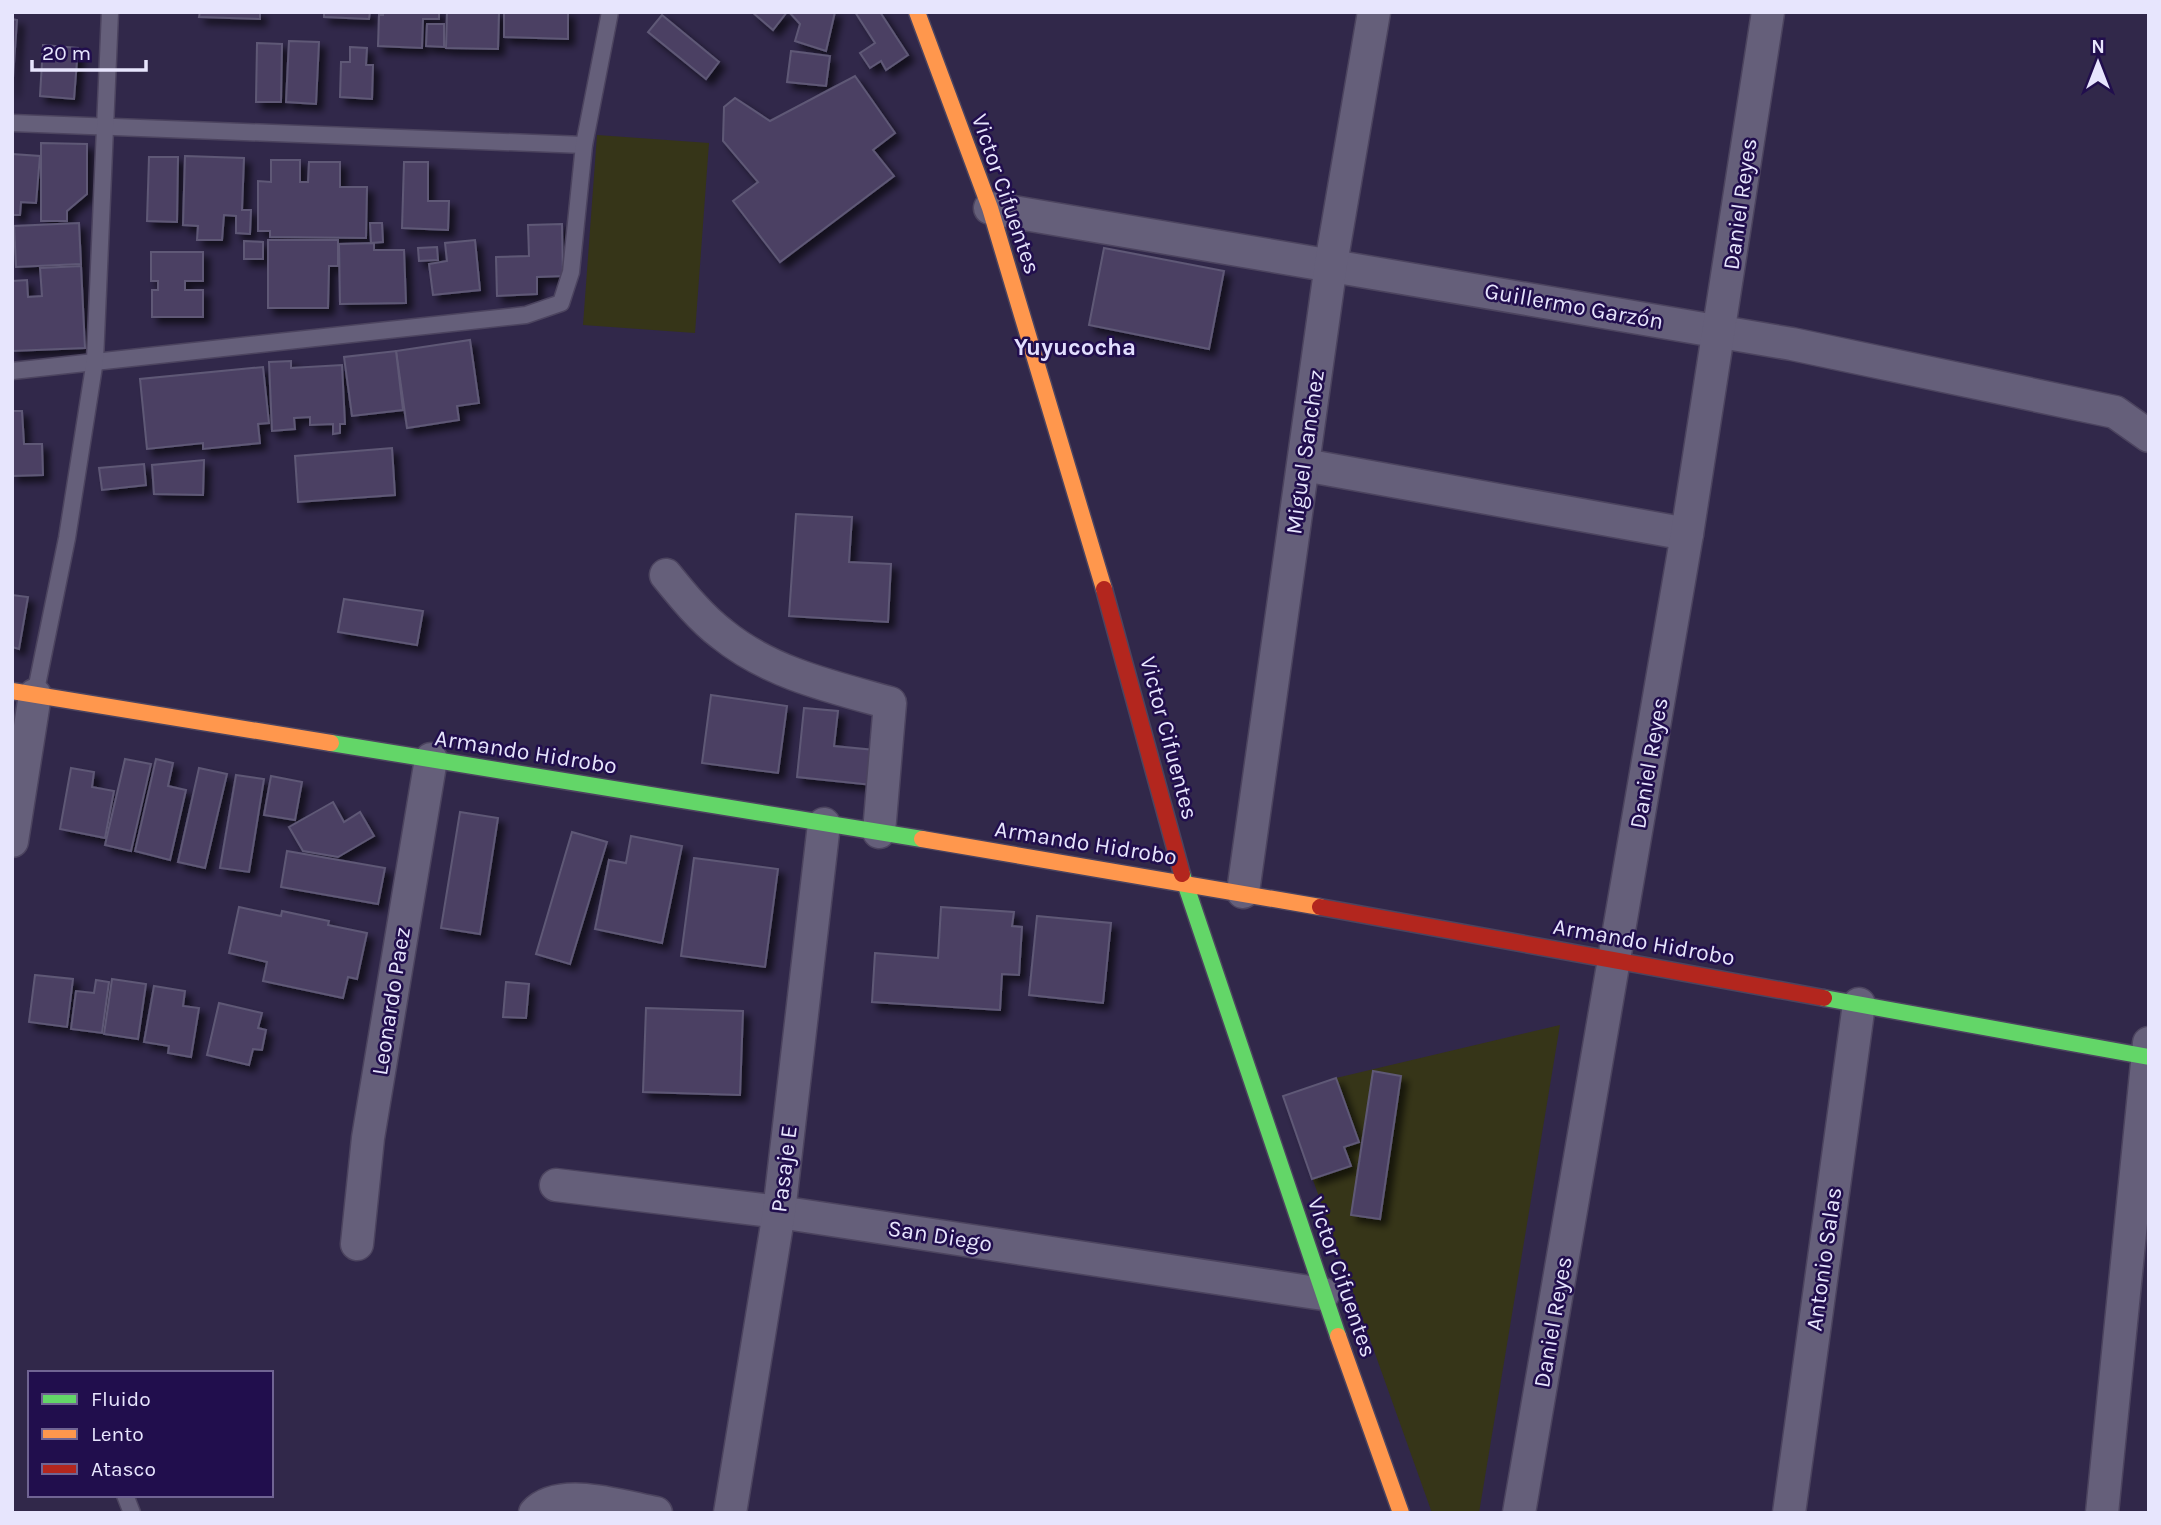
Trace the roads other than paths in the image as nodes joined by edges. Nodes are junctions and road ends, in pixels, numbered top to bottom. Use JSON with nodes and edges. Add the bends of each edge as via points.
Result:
{"nodes":[{"id":1,"x":110,"y":12,"type":"edge"},
{"id":2,"x":610,"y":12,"type":"edge"},
{"id":3,"x":917,"y":12,"type":"edge"},
{"id":4,"x":1374,"y":12,"type":"edge"},
{"id":5,"x":1768,"y":12,"type":"edge"},
{"id":6,"x":12,"y":123,"type":"edge"},
{"id":7,"x":106,"y":126,"type":"junction"},
{"id":8,"x":584,"y":145,"type":"junction"},
{"id":9,"x":990,"y":208,"type":"junction"},
{"id":10,"x":1331,"y":264,"type":"junction"},
{"id":11,"x":1721,"y":332,"type":"junction"},
{"id":12,"x":95,"y":360,"type":"junction"},
{"id":13,"x":12,"y":371,"type":"edge"},
{"id":14,"x":2149,"y":436,"type":"edge"},
{"id":15,"x":1304,"y":465,"type":"junction"},
{"id":16,"x":1687,"y":534,"type":"junction"},
{"id":17,"x":666,"y":575,"type":"dead end"},
{"id":18,"x":24,"y":693,"type":"edge"},
{"id":19,"x":431,"y":759,"type":"junction"},
{"id":20,"x":824,"y":824,"type":"junction"},
{"id":21,"x":879,"y":832,"type":"junction"},
{"id":22,"x":12,"y":841,"type":"edge"},
{"id":23,"x":1184,"y":882,"type":"junction"},
{"id":24,"x":1243,"y":892,"type":"junction"},
{"id":25,"x":1616,"y":960,"type":"junction"},
{"id":26,"x":1858,"y":1004,"type":"junction"},
{"id":27,"x":2148,"y":1052,"type":"edge"},
{"id":28,"x":556,"y":1185,"type":"dead end"},
{"id":29,"x":779,"y":1212,"type":"junction"},
{"id":30,"x":357,"y":1244,"type":"dead end"},
{"id":31,"x":1323,"y":1294,"type":"junction"},
{"id":32,"x":536,"y":1513,"type":"edge"},
{"id":33,"x":656,"y":1513,"type":"edge"},
{"id":34,"x":730,"y":1513,"type":"edge"},
{"id":35,"x":1401,"y":1513,"type":"edge"},
{"id":36,"x":1519,"y":1513,"type":"edge"},
{"id":37,"x":1789,"y":1513,"type":"edge"},
{"id":38,"x":2102,"y":1513,"type":"edge"}],
"edges":[{"from":1,"to":7,"type":"lane"},
{"from":2,"to":8,"type":"lane"},
{"from":3,"to":9,"type":"street","name":"Victor Cifuentes"},
{"from":4,"to":10,"type":"street","name":"Miguel Sanchez"},
{"from":5,"to":11,"type":"street","name":"Daniel Reyes"},
{"from":6,"to":7,"type":"lane"},
{"from":7,"to":8,"type":"lane"},
{"from":7,"to":12,"type":"lane"},
{"from":8,"to":12,"type":"lane","via":[[571,272],[561,303],[526,315]]},
{"from":9,"to":10,"type":"street","name":"Guillermo Garzón"},
{"from":9,"to":23,"type":"street","name":"Victor Cifuentes","via":[[1094,551]]},
{"from":10,"to":11,"type":"street","name":"Guillermo Garzón"},
{"from":10,"to":15,"type":"street","name":"Miguel Sanchez"},
{"from":11,"to":14,"type":"street","name":"Guillermo Garzón","via":[[2115,412]]},
{"from":11,"to":16,"type":"street","name":"Daniel Reyes"},
{"from":12,"to":13,"type":"lane"},
{"from":12,"to":18,"type":"lane","via":[[80,466]]},
{"from":15,"to":16,"type":"street"},
{"from":15,"to":24,"type":"street","name":"Miguel Sanchez"},
{"from":16,"to":25,"type":"street","name":"Daniel Reyes"},
{"from":17,"to":21,"type":"street","via":[[722,635],[766,662],[810,681],[890,703]]},
{"from":18,"to":19,"type":"street","name":"Armando Hidrobo"},
{"from":18,"to":22,"type":"street"},
{"from":19,"to":20,"type":"street","name":"Armando Hidrobo"},
{"from":19,"to":30,"type":"street","name":"Leonardo Paez","via":[[368,1138]]},
{"from":20,"to":21,"type":"street","name":"Armando Hidrobo"},
{"from":20,"to":29,"type":"street","name":"Pasaje E"},
{"from":21,"to":23,"type":"street","name":"Armando Hidrobo"},
{"from":23,"to":24,"type":"street","name":"Armando Hidrobo"},
{"from":23,"to":31,"type":"street","name":"Victor Cifuentes"},
{"from":24,"to":25,"type":"street","name":"Armando Hidrobo"},
{"from":25,"to":26,"type":"street","name":"Armando Hidrobo"},
{"from":25,"to":36,"type":"street","name":"Daniel Reyes"},
{"from":26,"to":27,"type":"street","name":"Armando Hidrobo"},
{"from":26,"to":37,"type":"street","name":"Antonio Salas"},
{"from":27,"to":38,"type":"street"},
{"from":28,"to":29,"type":"street","name":"San Diego"},
{"from":29,"to":31,"type":"street","name":"San Diego"},
{"from":29,"to":34,"type":"street","name":"Pasaje E"},
{"from":31,"to":35,"type":"street","name":"Victor Cifuentes"},
{"from":32,"to":33,"type":"street","via":[[544,1503],[568,1498]]}]}
